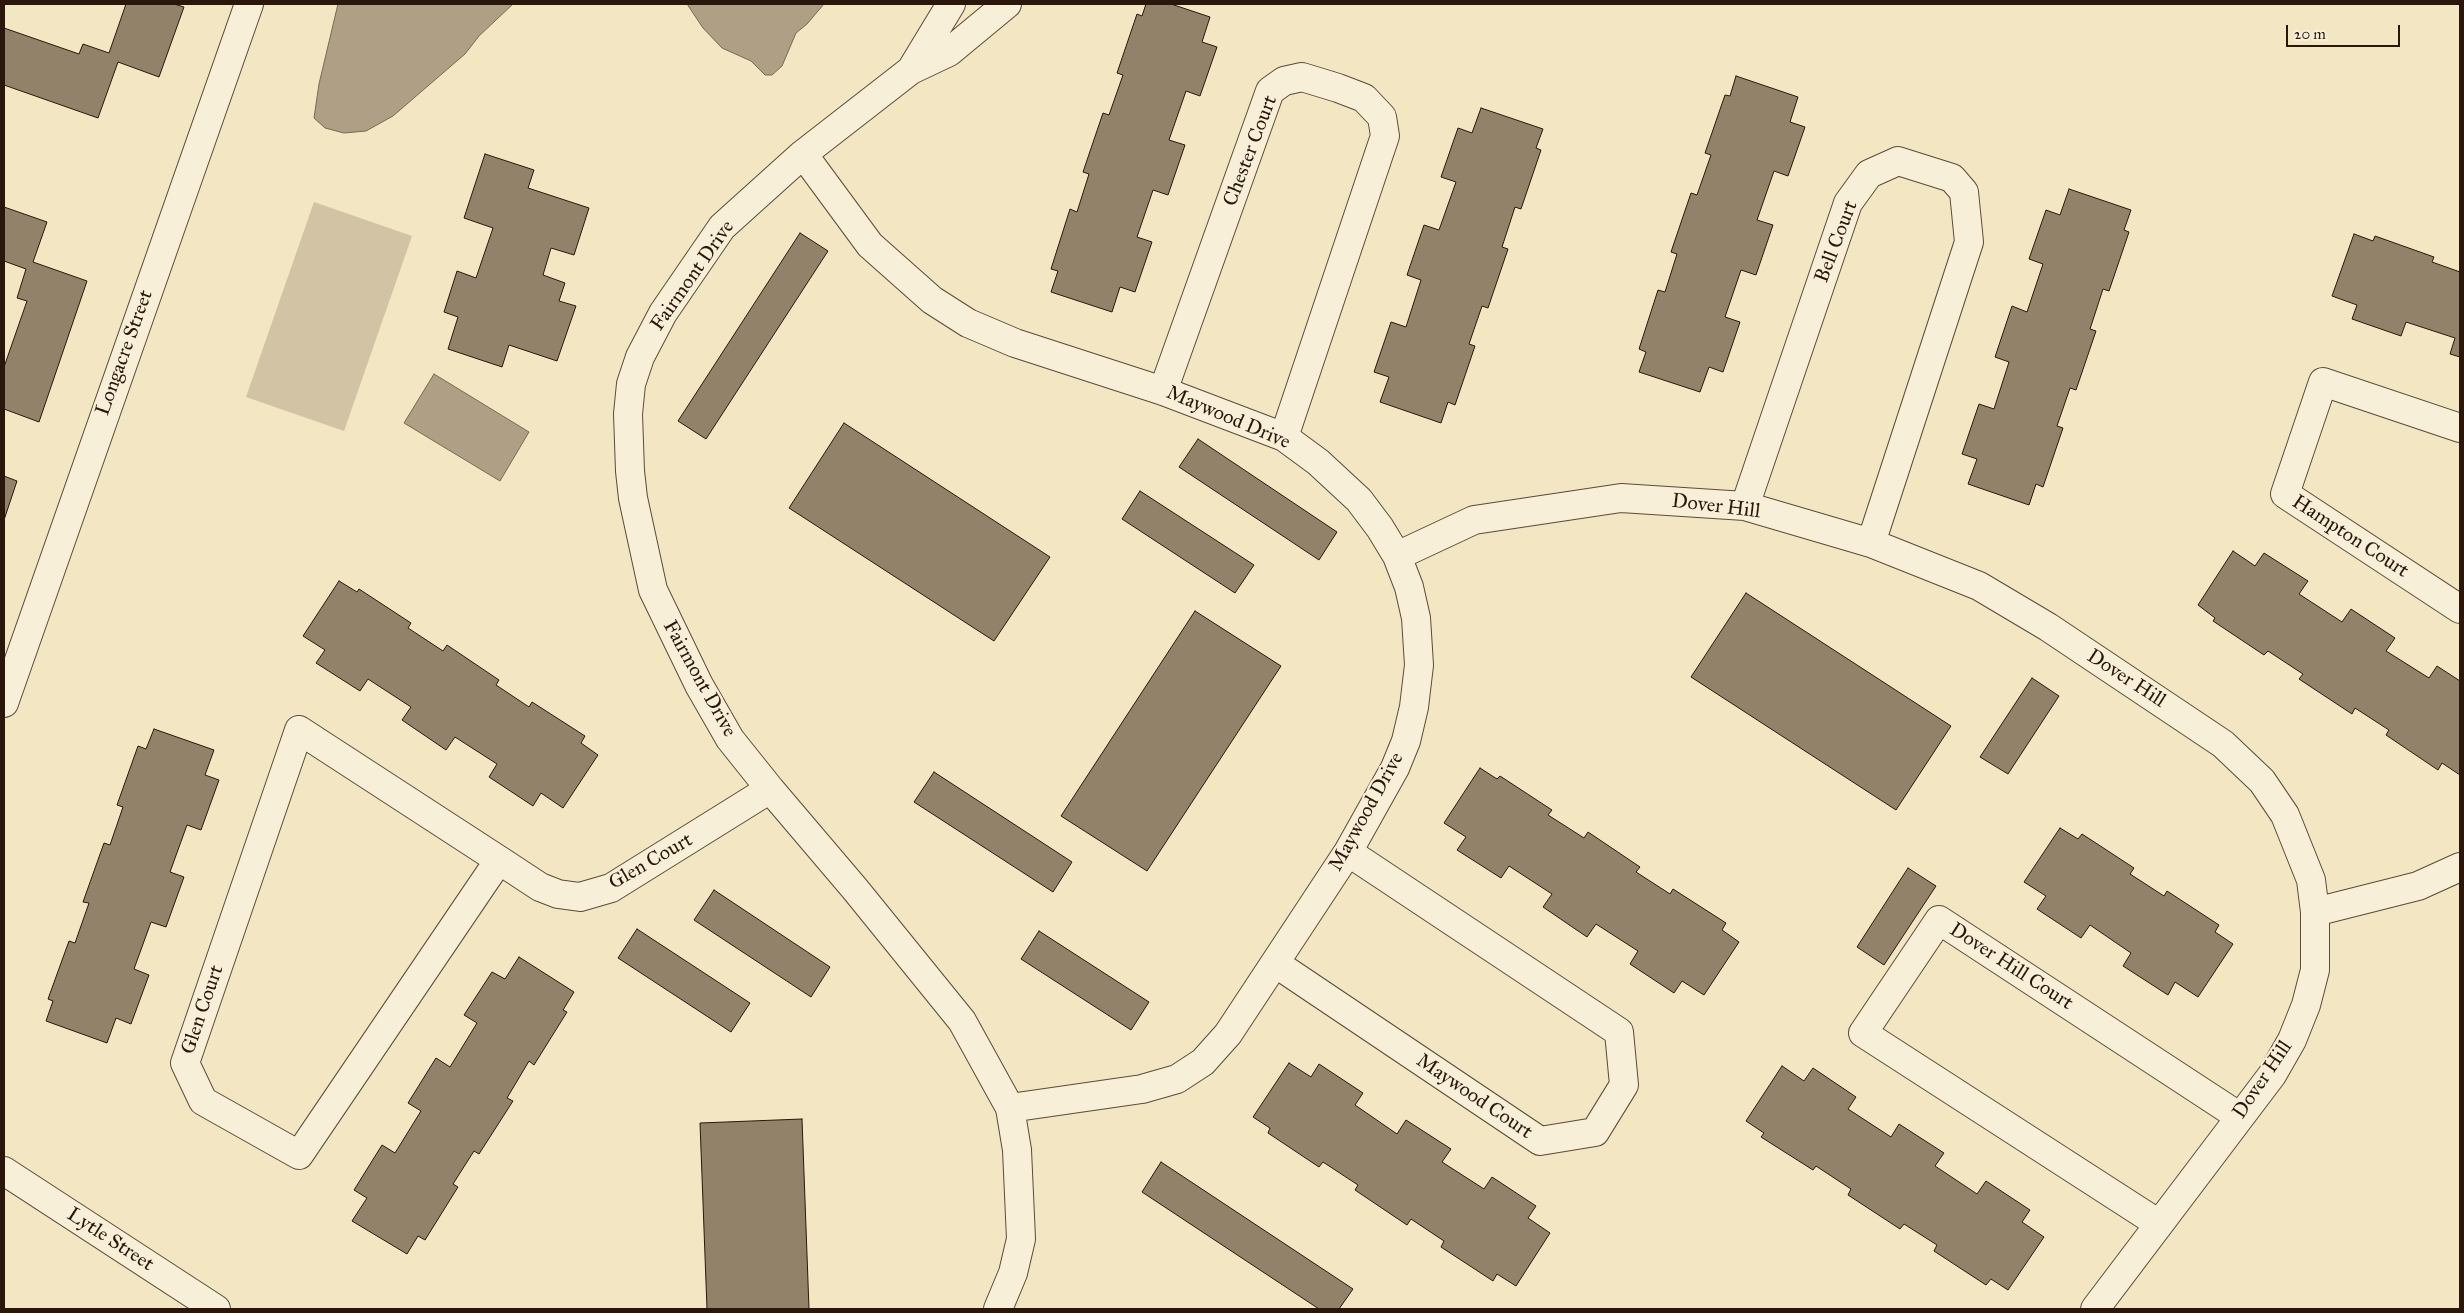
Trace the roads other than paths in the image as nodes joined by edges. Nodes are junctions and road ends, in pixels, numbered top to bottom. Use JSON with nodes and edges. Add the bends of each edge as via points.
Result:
{"nodes":[{"id":1,"x":249,"y":4,"type":"edge"},
{"id":2,"x":950,"y":4,"type":"edge"},
{"id":3,"x":1008,"y":4,"type":"edge"},
{"id":4,"x":936,"y":16,"type":"edge"},
{"id":5,"x":911,"y":70,"type":"junction"},
{"id":6,"x":803,"y":154,"type":"junction"},
{"id":7,"x":1163,"y":391,"type":"junction"},
{"id":8,"x":2460,"y":428,"type":"edge"},
{"id":9,"x":1284,"y":437,"type":"junction"},
{"id":10,"x":1745,"y":506,"type":"junction"},
{"id":11,"x":1871,"y":543,"type":"junction"},
{"id":12,"x":1397,"y":556,"type":"junction"},
{"id":13,"x":2460,"y":609,"type":"edge"},
{"id":14,"x":4,"y":703,"type":"edge"},
{"id":15,"x":770,"y":789,"type":"junction"},
{"id":16,"x":1348,"y":852,"type":"junction"},
{"id":17,"x":499,"y":860,"type":"junction"},
{"id":18,"x":2460,"y":867,"type":"edge"},
{"id":19,"x":2315,"y":912,"type":"junction"},
{"id":20,"x":1275,"y":963,"type":"junction"},
{"id":21,"x":1010,"y":1108,"type":"junction"},
{"id":22,"x":2240,"y":1117,"type":"junction"},
{"id":23,"x":4,"y":1171,"type":"edge"},
{"id":24,"x":2159,"y":1224,"type":"junction"},
{"id":25,"x":216,"y":1309,"type":"edge"},
{"id":26,"x":998,"y":1309,"type":"edge"},
{"id":27,"x":2095,"y":1309,"type":"edge"}],
"edges":[{"from":1,"to":14,"type":"street","name":"Longacre Street"},
{"from":2,"to":4,"type":"street","name":"Fairmont Drive"},
{"from":3,"to":5,"type":"street","name":"Fairmont Drive","via":[[949,52]]},
{"from":4,"to":5,"type":"street","name":"Fairmont Drive"},
{"from":5,"to":6,"type":"street","name":"Fairmont Drive"},
{"from":6,"to":7,"type":"street","name":"Maywood Drive","via":[[870,245],[932,300],[968,324],[1015,343]]},
{"from":6,"to":15,"type":"street","name":"Fairmont Drive","via":[[722,227],[674,298],[640,357],[631,384],[628,414],[633,498],[653,590],[698,685],[730,738]]},
{"from":7,"to":9,"type":"street","name":"Maywood Drive"},
{"from":7,"to":9,"type":"street","name":"Chester Court","via":[[1270,91],[1284,81],[1302,76],[1338,88],[1364,98],[1376,110],[1382,117],[1385,136]]},
{"from":8,"to":13,"type":"street","name":"Hampton Court","via":[[2323,382],[2285,494]]},
{"from":9,"to":12,"type":"street","name":"Maywood Drive","via":[[1318,462],[1359,500]]},
{"from":10,"to":11,"type":"street","name":"Dover Hill"},
{"from":10,"to":11,"type":"street","name":"Bell Court","via":[[1848,203],[1869,174],[1898,161],[1952,178],[1964,192],[1969,242]]},
{"from":10,"to":12,"type":"street","name":"Dover Hill","via":[[1621,498],[1474,520]]},
{"from":11,"to":19,"type":"street","name":"Dover Hill","via":[[1979,586],[2048,627],[2223,744],[2262,781],[2285,815],[2310,880]]},
{"from":12,"to":16,"type":"street","name":"Maywood Drive","via":[[1416,618],[1419,665],[1414,707],[1395,768]]},
{"from":15,"to":17,"type":"street","name":"Glen Court","via":[[611,888],[580,897],[540,887]]},
{"from":15,"to":21,"type":"street","name":"Fairmont Drive","via":[[962,1021]]},
{"from":16,"to":20,"type":"street","name":"Maywood Drive"},
{"from":16,"to":20,"type":"street","name":"Maywood Court","via":[[1619,1032],[1624,1085],[1595,1132],[1540,1141]]},
{"from":17,"to":17,"type":"street","name":"Glen Court","via":[[299,730],[185,1063],[203,1101],[299,1155]]},
{"from":18,"to":19,"type":"street","via":[[2418,886]]},
{"from":19,"to":22,"type":"street","name":"Dover Hill","via":[[2315,970],[2306,1005],[2292,1040],[2272,1075]]},
{"from":20,"to":21,"type":"street","name":"Maywood Drive","via":[[1228,1034],[1203,1062],[1176,1079],[1142,1089]]},
{"from":21,"to":26,"type":"street","name":"Fairmont Drive","via":[[1017,1150],[1021,1239],[1013,1273]]},
{"from":22,"to":24,"type":"street","name":"Dover Hill"},
{"from":22,"to":24,"type":"street","name":"Dover Hill Court","via":[[1939,920],[1863,1033]]},
{"from":23,"to":25,"type":"street","name":"Lytle Street"},
{"from":24,"to":27,"type":"street","name":"Dover Hill"}]}
